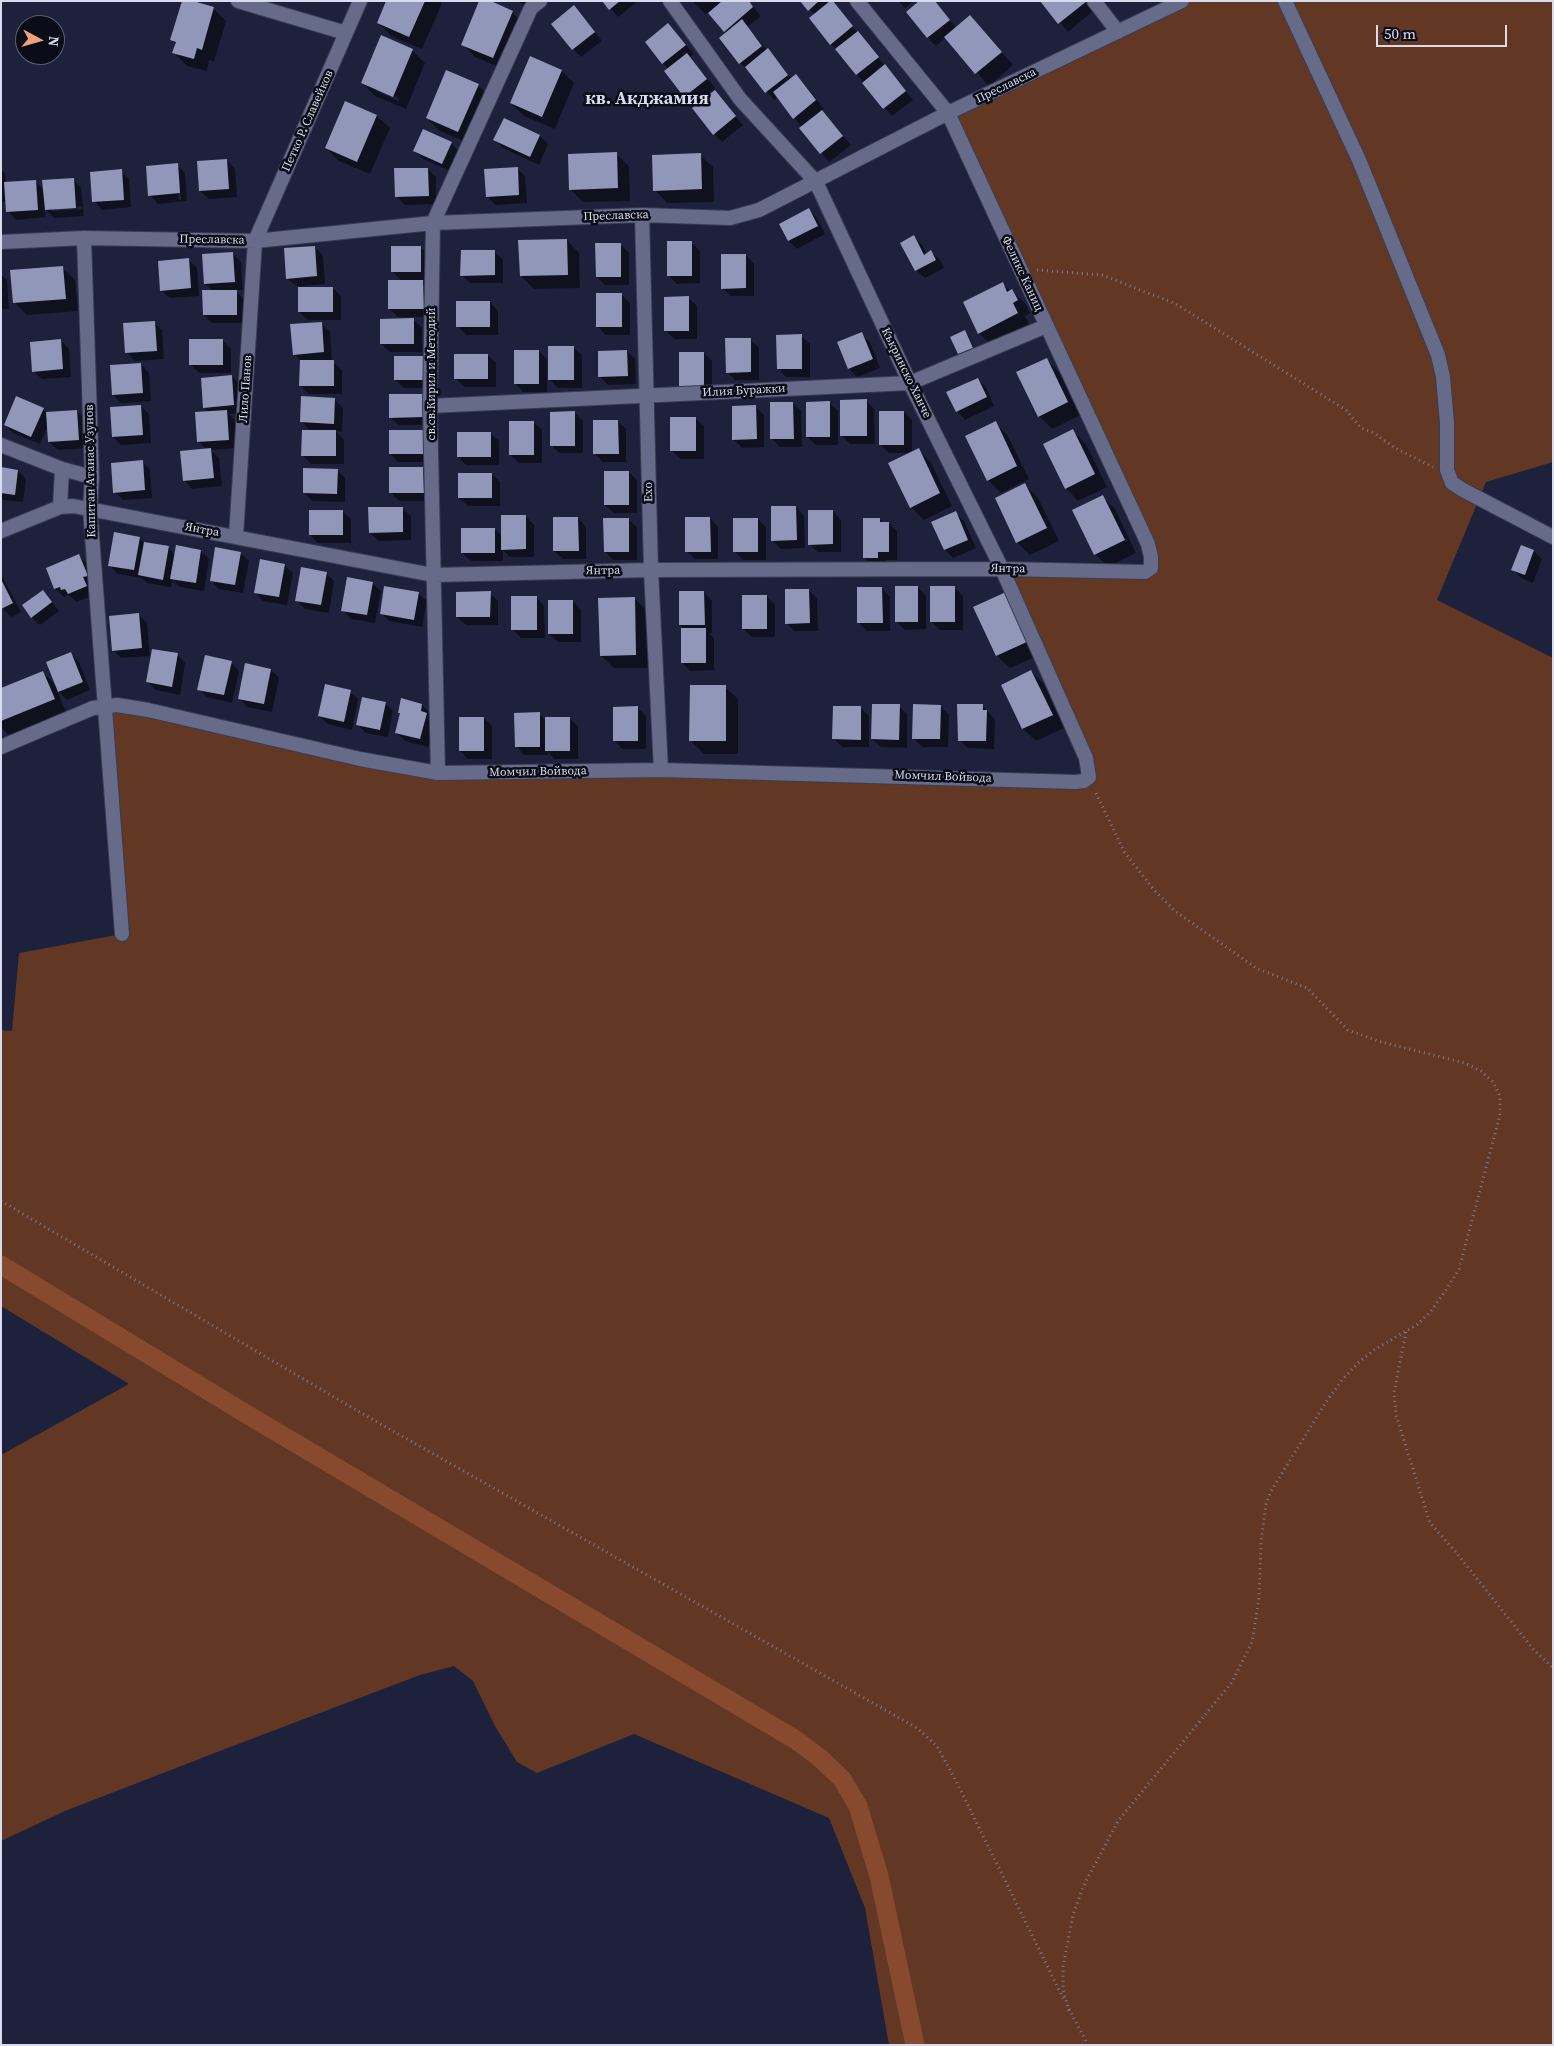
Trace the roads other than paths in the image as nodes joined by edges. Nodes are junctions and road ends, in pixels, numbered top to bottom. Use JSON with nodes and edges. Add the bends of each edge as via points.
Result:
{"nodes":[{"id":1,"x":238,"y":1,"type":"edge"},
{"id":2,"x":360,"y":1,"type":"edge"},
{"id":3,"x":540,"y":1,"type":"edge"},
{"id":4,"x":670,"y":1,"type":"edge"},
{"id":5,"x":857,"y":1,"type":"edge"},
{"id":6,"x":1094,"y":1,"type":"edge"},
{"id":7,"x":1182,"y":1,"type":"edge"},
{"id":8,"x":1285,"y":1,"type":"edge"},
{"id":9,"x":1118,"y":32,"type":"junction"},
{"id":10,"x":346,"y":33,"type":"junction"},
{"id":11,"x":948,"y":114,"type":"junction"},
{"id":12,"x":816,"y":182,"type":"junction"},
{"id":13,"x":642,"y":215,"type":"junction"},
{"id":14,"x":433,"y":224,"type":"junction"},
{"id":15,"x":84,"y":238,"type":"junction"},
{"id":16,"x":255,"y":241,"type":"junction"},
{"id":17,"x":1,"y":242,"type":"edge"},
{"id":18,"x":1046,"y":326,"type":"junction"},
{"id":19,"x":910,"y":383,"type":"junction"},
{"id":20,"x":647,"y":396,"type":"junction"},
{"id":21,"x":430,"y":406,"type":"junction"},
{"id":22,"x":1,"y":445,"type":"edge"},
{"id":23,"x":62,"y":469,"type":"junction"},
{"id":24,"x":92,"y":477,"type":"junction"},
{"id":25,"x":60,"y":506,"type":"junction"},
{"id":26,"x":90,"y":509,"type":"junction"},
{"id":27,"x":1,"y":531,"type":"edge"},
{"id":28,"x":236,"y":536,"type":"junction"},
{"id":29,"x":1553,"y":537,"type":"edge"},
{"id":30,"x":1151,"y":568,"type":"joint"},
{"id":31,"x":1002,"y":569,"type":"junction"},
{"id":32,"x":651,"y":570,"type":"junction"},
{"id":33,"x":433,"y":575,"type":"junction"},
{"id":34,"x":106,"y":705,"type":"junction"},
{"id":35,"x":1,"y":747,"type":"edge"},
{"id":36,"x":661,"y":770,"type":"junction"},
{"id":37,"x":438,"y":772,"type":"junction"},
{"id":38,"x":1088,"y":777,"type":"joint"},
{"id":39,"x":122,"y":934,"type":"dead end"}],
"edges":[{"from":1,"to":10,"type":"street"},
{"from":2,"to":10,"type":"street","name":"Петко Р. Славейков"},
{"from":3,"to":14,"type":"street","name":"св.св.Кирил и Методий","via":[[531,8]]},
{"from":4,"to":12,"type":"street","name":"Къкринско Ханче","via":[[740,100]]},
{"from":5,"to":11,"type":"street","name":"Феликс Каниц"},
{"from":6,"to":9,"type":"street"},
{"from":7,"to":9,"type":"street","name":"Преславска"},
{"from":8,"to":29,"type":"street","via":[[1359,160],[1438,355],[1447,422],[1447,470],[1452,483]]},
{"from":9,"to":11,"type":"street","name":"Преславска"},
{"from":10,"to":16,"type":"street","name":"Петко Р. Славейков"},
{"from":11,"to":12,"type":"street","name":"Преславска"},
{"from":11,"to":18,"type":"street","name":"Феликс Каниц"},
{"from":12,"to":13,"type":"street","name":"Преславска","via":[[759,210],[730,218]]},
{"from":12,"to":19,"type":"street","name":"Къкринско Ханче"},
{"from":13,"to":14,"type":"street","name":"Преславска"},
{"from":13,"to":20,"type":"street","name":"Ехо"},
{"from":14,"to":16,"type":"street","name":"Преславска"},
{"from":14,"to":21,"type":"street","name":"св.св.Кирил и Методий"},
{"from":15,"to":16,"type":"street","name":"Преславска"},
{"from":15,"to":17,"type":"street","name":"Преславска"},
{"from":15,"to":24,"type":"street","name":"Капитан Атанас Узунов"},
{"from":16,"to":28,"type":"street","name":"Лило Панов"},
{"from":18,"to":19,"type":"street","name":"Илия Буражки"},
{"from":18,"to":30,"type":"street","name":"Феликс Каниц","via":[[1148,544]]},
{"from":19,"to":20,"type":"street","name":"Илия Буражки"},
{"from":19,"to":31,"type":"street","name":"Къкринско Ханче"},
{"from":20,"to":21,"type":"street","name":"Илия Буражки"},
{"from":20,"to":32,"type":"street","name":"Ехо"},
{"from":21,"to":33,"type":"street","name":"св.св.Кирил и Методий"},
{"from":22,"to":23,"type":"street"},
{"from":23,"to":24,"type":"street"},
{"from":23,"to":25,"type":"street"},
{"from":24,"to":26,"type":"street","name":"Капитан Атанас Узунов"},
{"from":25,"to":26,"type":"street","name":"Янтра"},
{"from":25,"to":27,"type":"street"},
{"from":26,"to":28,"type":"street","name":"Янтра"},
{"from":26,"to":34,"type":"street","name":"Капитан Атанас Узунов"},
{"from":28,"to":33,"type":"street","name":"Янтра"},
{"from":30,"to":31,"type":"street","name":"Янтра","via":[[1133,574]]},
{"from":31,"to":32,"type":"street","name":"Янтра"},
{"from":31,"to":38,"type":"street","name":"Къкринско Ханче","via":[[1086,758]]},
{"from":32,"to":33,"type":"street","name":"Янтра"},
{"from":32,"to":36,"type":"street","name":"Ехо"},
{"from":33,"to":37,"type":"street","name":"св.св.Кирил и Методий"},
{"from":34,"to":35,"type":"street","name":"Момчил Войвода"},
{"from":34,"to":37,"type":"street","name":"Момчил Войвода","via":[[148,710],[360,759]]},
{"from":34,"to":39,"type":"street","name":"Капитан Атанас Узунов"},
{"from":36,"to":37,"type":"street","name":"Момчил Войвода"},
{"from":36,"to":38,"type":"street","name":"Момчил Войвода","via":[[1076,782]]}]}
